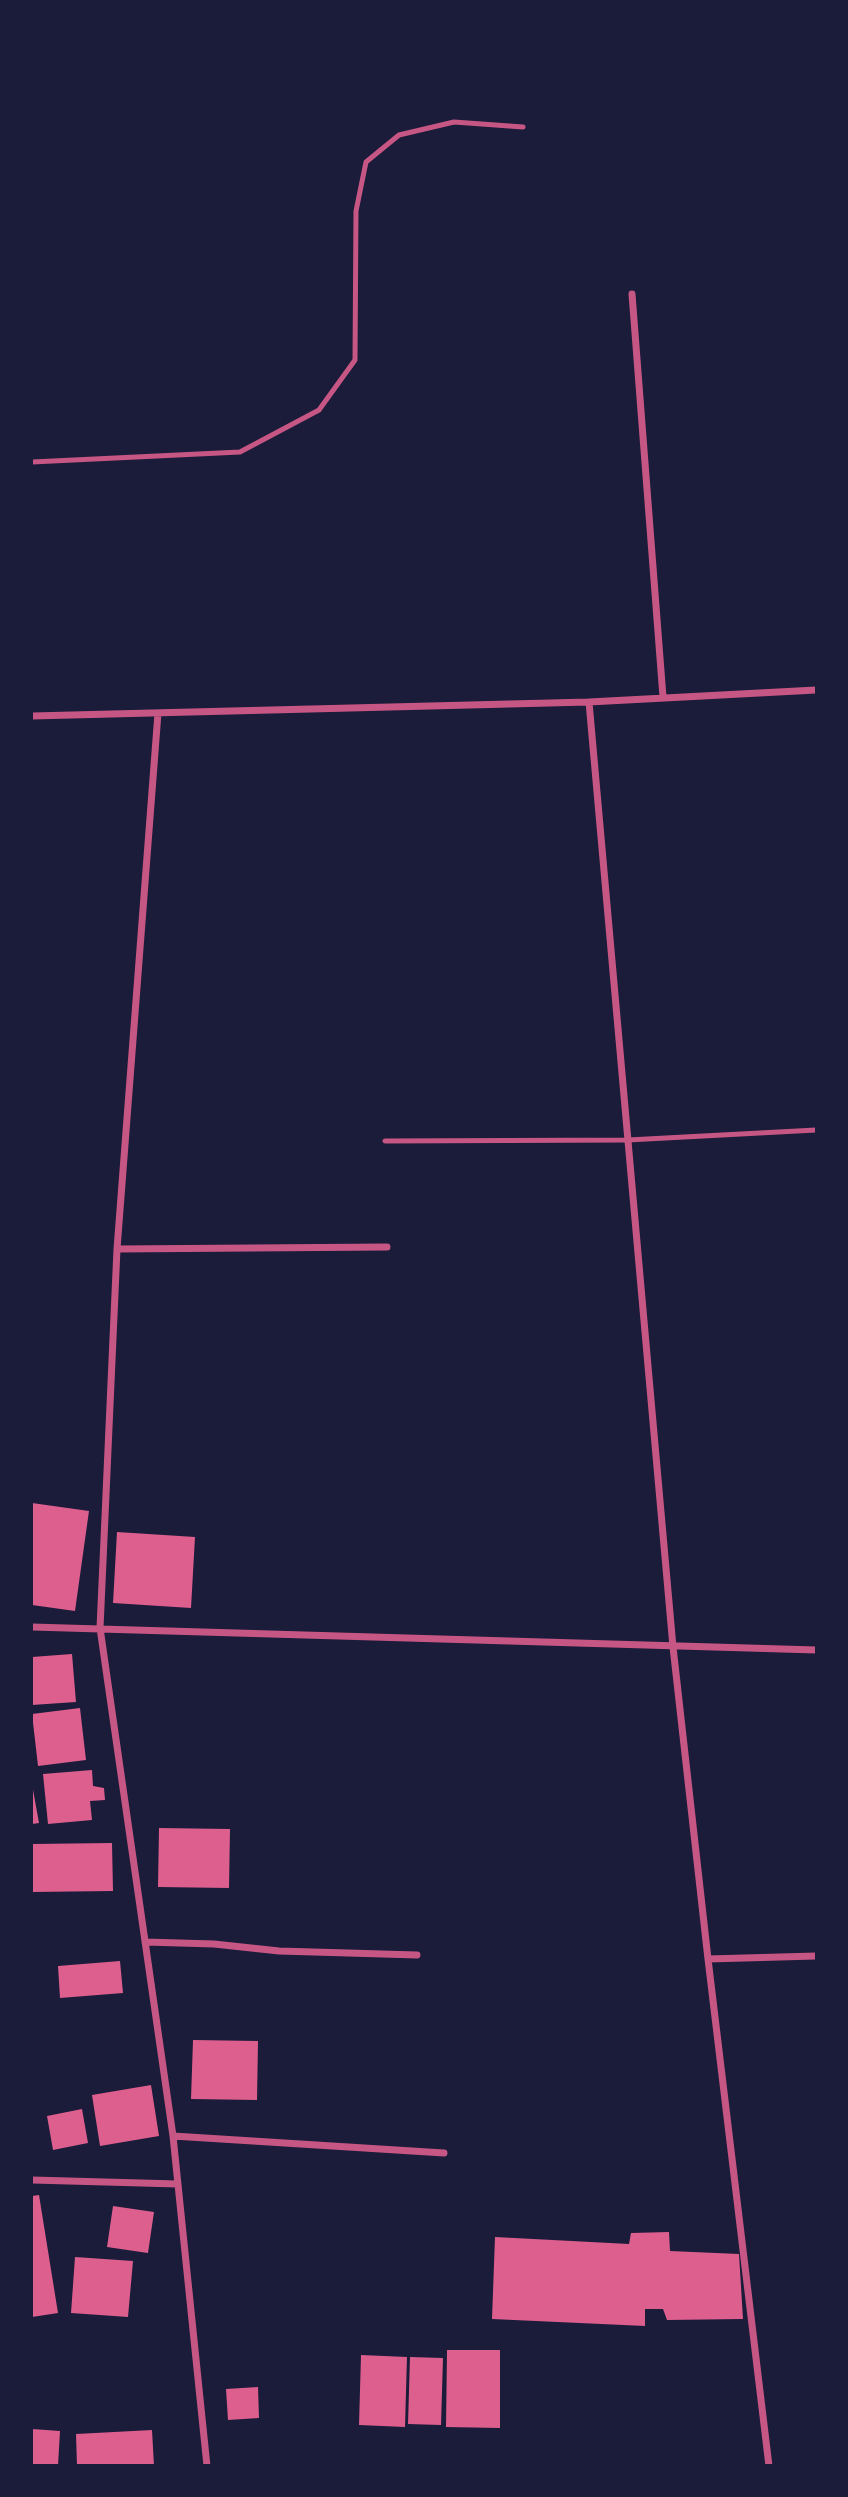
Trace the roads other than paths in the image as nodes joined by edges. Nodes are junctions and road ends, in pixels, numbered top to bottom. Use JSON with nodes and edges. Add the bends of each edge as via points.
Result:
{"nodes":[{"id":1,"x":523,"y":127,"type":"dead end"},
{"id":2,"x":632,"y":294,"type":"dead end"},
{"id":3,"x":32,"y":462,"type":"edge"},
{"id":4,"x":817,"y":690,"type":"edge"},
{"id":5,"x":663,"y":697,"type":"junction"},
{"id":6,"x":589,"y":702,"type":"junction"},
{"id":7,"x":158,"y":713,"type":"junction"},
{"id":8,"x":32,"y":716,"type":"edge"},
{"id":9,"x":817,"y":1130,"type":"edge"},
{"id":10,"x":628,"y":1140,"type":"junction"},
{"id":11,"x":385,"y":1141,"type":"dead end"},
{"id":12,"x":387,"y":1247,"type":"dead end"},
{"id":13,"x":117,"y":1249,"type":"junction"},
{"id":14,"x":32,"y":1627,"type":"edge"},
{"id":15,"x":100,"y":1628,"type":"junction"},
{"id":16,"x":673,"y":1647,"type":"junction"},
{"id":17,"x":817,"y":1650,"type":"edge"},
{"id":18,"x":145,"y":1942,"type":"junction"},
{"id":19,"x":417,"y":1955,"type":"dead end"},
{"id":20,"x":817,"y":1956,"type":"edge"},
{"id":21,"x":708,"y":1959,"type":"junction"},
{"id":22,"x":173,"y":2137,"type":"junction"},
{"id":23,"x":444,"y":2153,"type":"dead end"},
{"id":24,"x":32,"y":2180,"type":"edge"},
{"id":25,"x":178,"y":2184,"type":"junction"},
{"id":26,"x":207,"y":2466,"type":"edge"},
{"id":27,"x":769,"y":2466,"type":"edge"}],
"edges":[{"from":1,"to":3,"type":"lane","via":[[454,122],[399,135],[366,162],[356,211],[355,360],[319,410],[240,452]]},
{"from":2,"to":5,"type":"street"},
{"from":4,"to":5,"type":"street"},
{"from":5,"to":6,"type":"street"},
{"from":6,"to":7,"type":"street"},
{"from":6,"to":10,"type":"street"},
{"from":7,"to":8,"type":"street"},
{"from":7,"to":13,"type":"street"},
{"from":9,"to":10,"type":"lane"},
{"from":10,"to":11,"type":"lane"},
{"from":10,"to":16,"type":"street"},
{"from":12,"to":13,"type":"street"},
{"from":13,"to":15,"type":"street"},
{"from":14,"to":15,"type":"street"},
{"from":15,"to":16,"type":"street"},
{"from":15,"to":18,"type":"street"},
{"from":16,"to":17,"type":"street"},
{"from":16,"to":21,"type":"street"},
{"from":18,"to":19,"type":"street"},
{"from":18,"to":22,"type":"street"},
{"from":20,"to":21,"type":"street"},
{"from":21,"to":27,"type":"street"},
{"from":22,"to":23,"type":"street"},
{"from":22,"to":25,"type":"street"},
{"from":24,"to":25,"type":"street"},
{"from":25,"to":26,"type":"street"}]}
